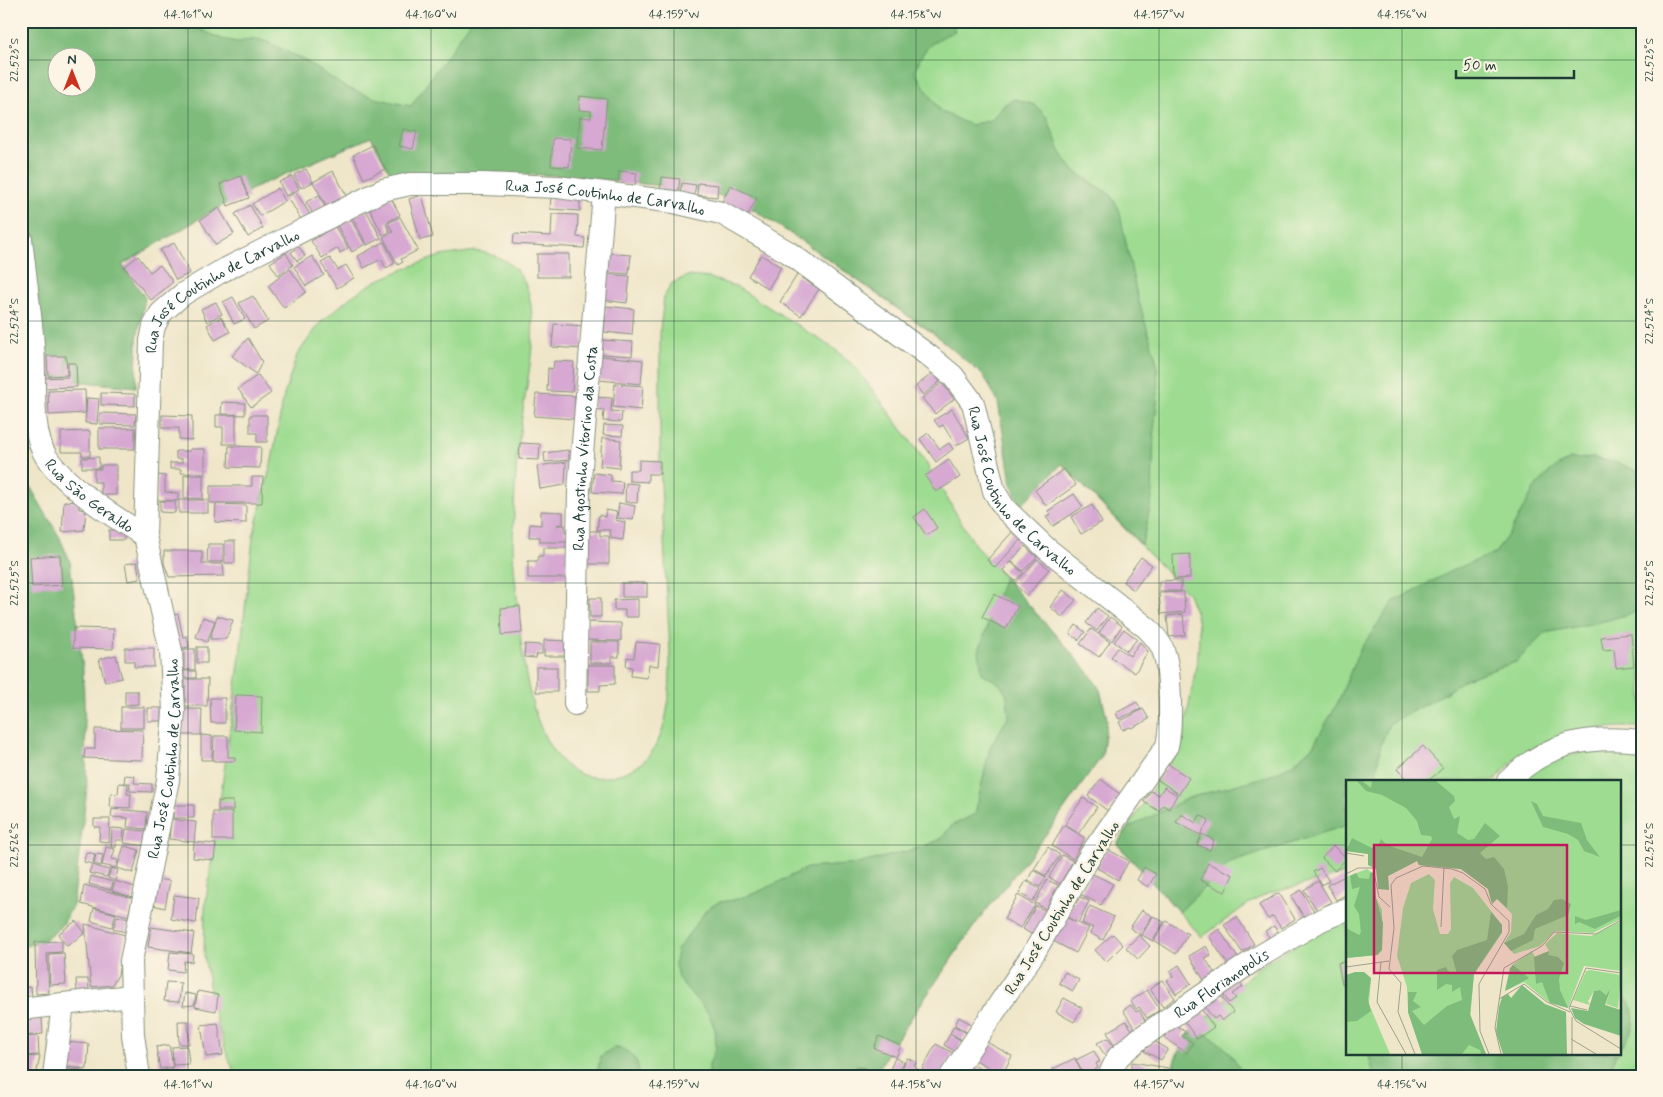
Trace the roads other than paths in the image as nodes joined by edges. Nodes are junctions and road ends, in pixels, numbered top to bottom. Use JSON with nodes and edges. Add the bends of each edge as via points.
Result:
{"nodes":[{"id":1,"x":604,"y":193,"type":"junction"},
{"id":2,"x":21,"y":239,"type":"edge"},
{"id":3,"x":145,"y":536,"type":"junction"},
{"id":4,"x":575,"y":704,"type":"dead end"},
{"id":5,"x":1642,"y":741,"type":"edge"},
{"id":6,"x":1509,"y":780,"type":"edge"},
{"id":7,"x":1346,"y":909,"type":"edge"},
{"id":8,"x":132,"y":996,"type":"junction"},
{"id":9,"x":63,"y":1004,"type":"junction"},
{"id":10,"x":21,"y":1009,"type":"edge"},
{"id":11,"x":54,"y":1076,"type":"edge"},
{"id":12,"x":139,"y":1076,"type":"edge"},
{"id":13,"x":951,"y":1076,"type":"edge"},
{"id":14,"x":1109,"y":1076,"type":"edge"}],
"edges":[{"from":1,"to":3,"type":"street","name":"Rua José Coutinho de Carvalho","via":[[558,187],[483,184],[391,187],[220,272],[177,298],[161,313],[152,333]]},
{"from":1,"to":4,"type":"street","name":"Rua Agostinho Vitorino da Costa","via":[[580,481]]},
{"from":1,"to":13,"type":"street","name":"Rua José Coutinho de Carvalho","via":[[694,206],[732,218],[788,252],[943,366],[973,403],[994,491],[1005,509],[1048,550],[1147,628],[1163,650],[1170,717],[1167,746],[1091,854],[1035,951]]},
{"from":2,"to":3,"type":"street","name":"Rua São Geraldo","via":[[33,346],[37,428],[43,450],[71,482],[112,516]]},
{"from":3,"to":8,"type":"street","name":"Rua José Coutinho de Carvalho","via":[[171,652],[174,735],[168,780],[132,950]]},
{"from":5,"to":6,"type":"street","via":[[1593,741],[1560,746],[1535,758]]},
{"from":7,"to":14,"type":"street","name":"Rua Florianopolis","via":[[1321,920],[1257,958],[1138,1039],[1118,1057]]},
{"from":8,"to":9,"type":"street"},
{"from":8,"to":12,"type":"street","name":"Rua José Coutinho de Carvalho"},
{"from":9,"to":10,"type":"street"},
{"from":9,"to":11,"type":"street"}]}
